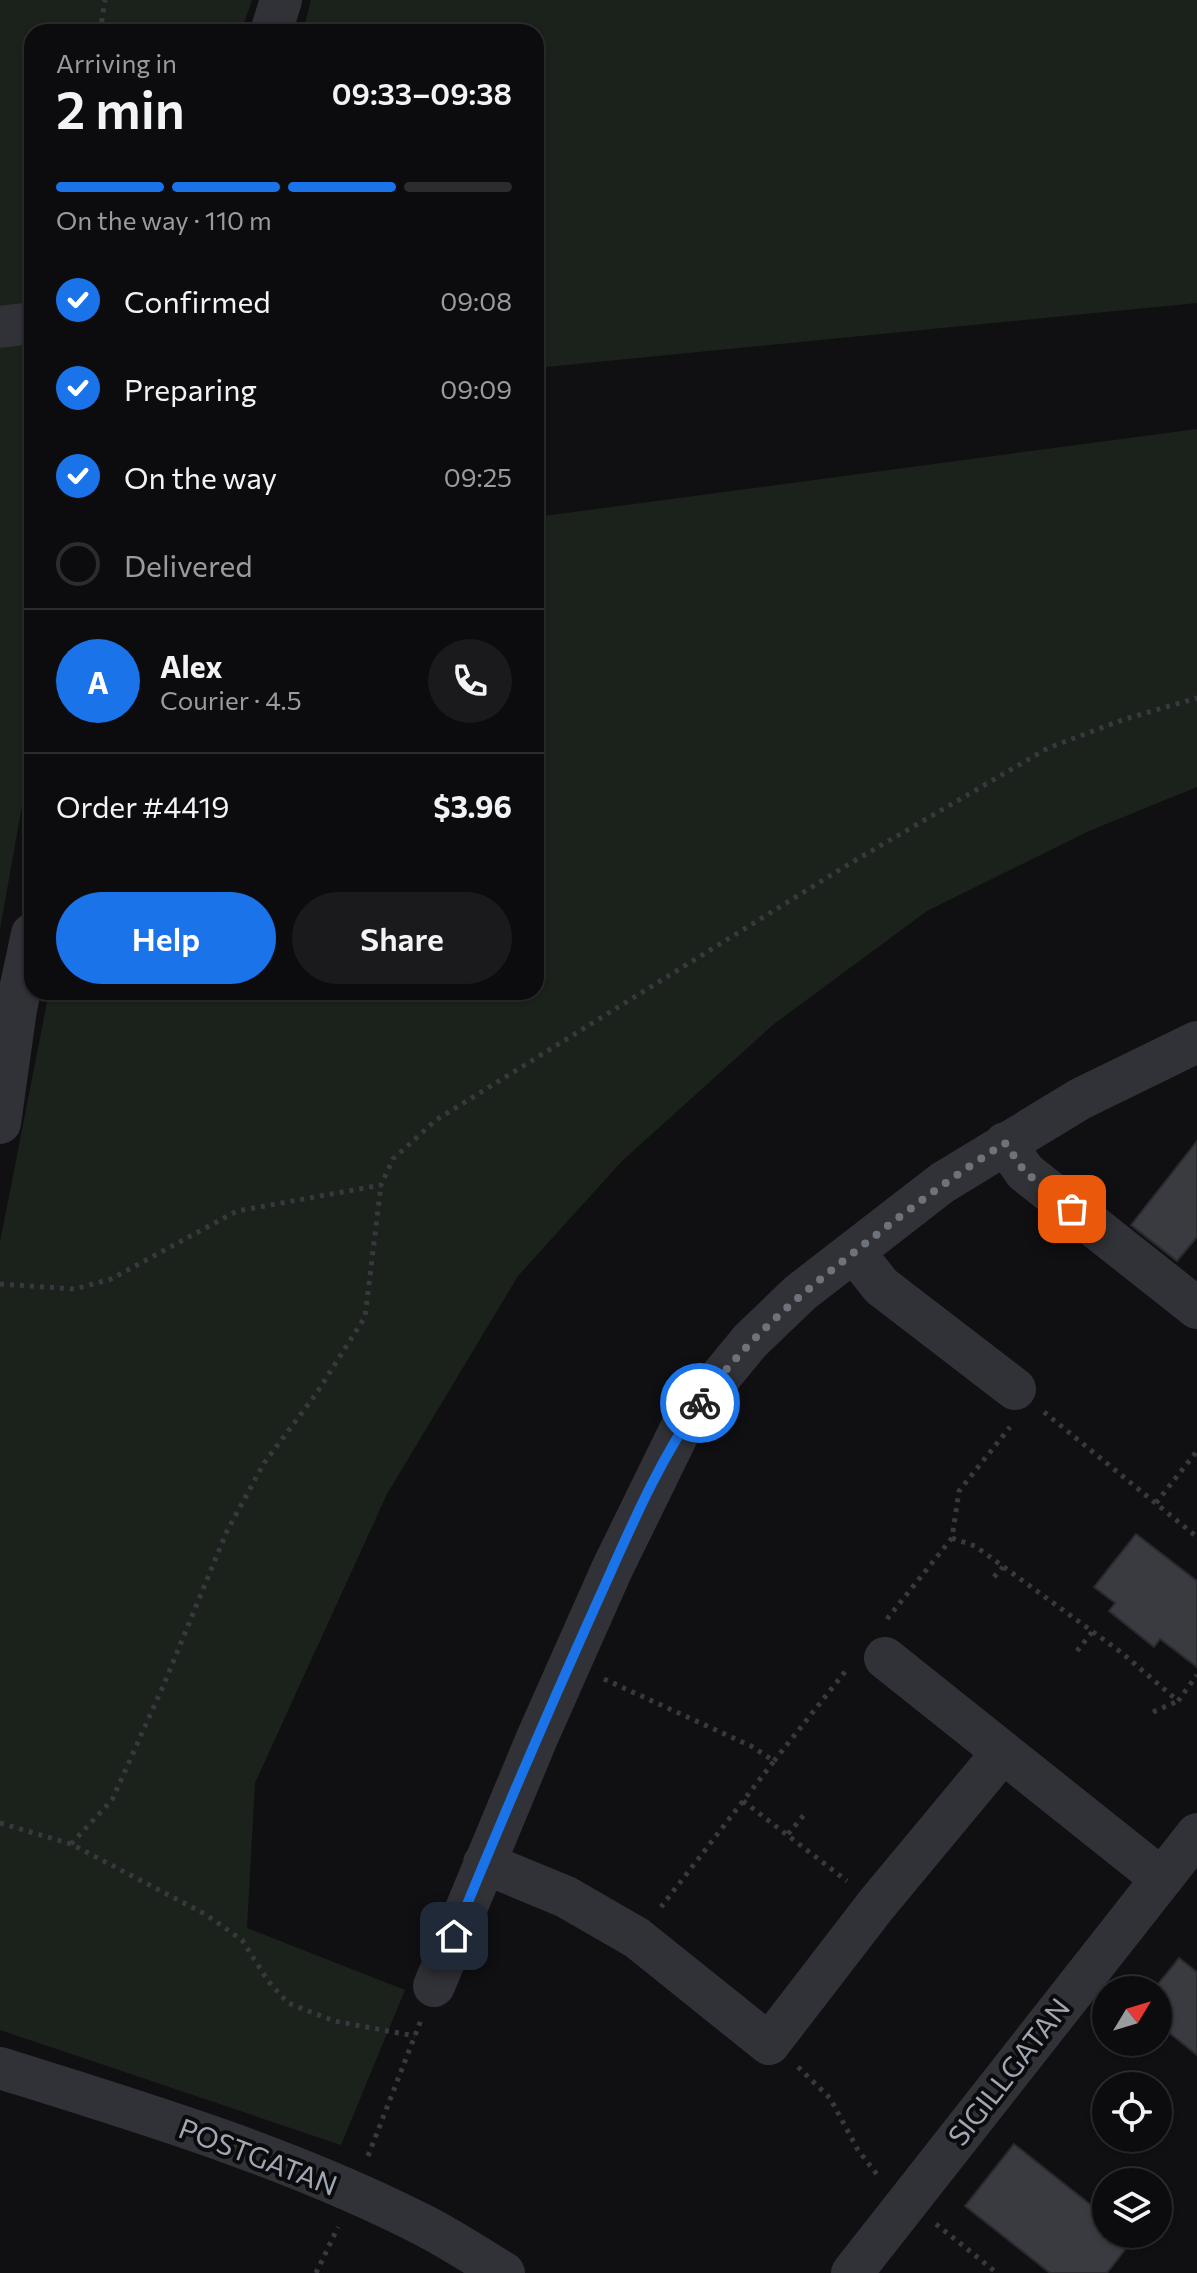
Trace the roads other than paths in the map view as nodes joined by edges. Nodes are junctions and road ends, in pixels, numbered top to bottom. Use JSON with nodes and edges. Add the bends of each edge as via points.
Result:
{"nodes":[{"id":1,"x":281,"y":0,"type":"edge"},
{"id":2,"x":274,"y":24,"type":"edge"},
{"id":3,"x":24,"y":324,"type":"edge"},
{"id":4,"x":0,"y":327,"type":"edge"},
{"id":5,"x":24,"y":972,"type":"edge"},
{"id":6,"x":1197,"y":1042,"type":"edge"},
{"id":7,"x":0,"y":1123,"type":"edge"},
{"id":8,"x":1005,"y":1143,"type":"junction"},
{"id":9,"x":854,"y":1252,"type":"junction"},
{"id":10,"x":1195,"y":1301,"type":"edge"},
{"id":11,"x":1023,"y":1395,"type":"road end"},
{"id":12,"x":873,"y":1648,"type":"road end"},
{"id":13,"x":1003,"y":1752,"type":"junction"},
{"id":14,"x":1197,"y":1834,"type":"edge"},
{"id":15,"x":484,"y":1863,"type":"junction"},
{"id":16,"x":1162,"y":1879,"type":"junction"},
{"id":17,"x":434,"y":1986,"type":"road end"},
{"id":18,"x":0,"y":2068,"type":"edge"},
{"id":19,"x":504,"y":2273,"type":"edge"},
{"id":20,"x":852,"y":2273,"type":"edge"}],
"edges":[{"from":1,"to":2,"type":"street"},
{"from":3,"to":4,"type":"street"},
{"from":5,"to":7,"type":"street"},
{"from":6,"to":8,"type":"street","via":[[1080,1099]]},
{"from":8,"to":9,"type":"street","via":[[942,1183]]},
{"from":8,"to":10,"type":"street","via":[[1025,1172]]},
{"from":9,"to":11,"type":"street","via":[[881,1286]]},
{"from":9,"to":15,"type":"street","via":[[750,1341],[680,1430],[570,1663]]},
{"from":12,"to":13,"type":"street"},
{"from":13,"to":15,"type":"street","via":[[769,2044],[637,1938],[566,1897]]},
{"from":13,"to":16,"type":"street"},
{"from":14,"to":16,"type":"street","name":"SIGILLGATAN"},
{"from":15,"to":17,"type":"street"},
{"from":16,"to":20,"type":"street","name":"SIGILLGATAN"},
{"from":18,"to":19,"type":"street","name":"POSTGATAN","via":[[300,2169],[427,2227]]}]}
